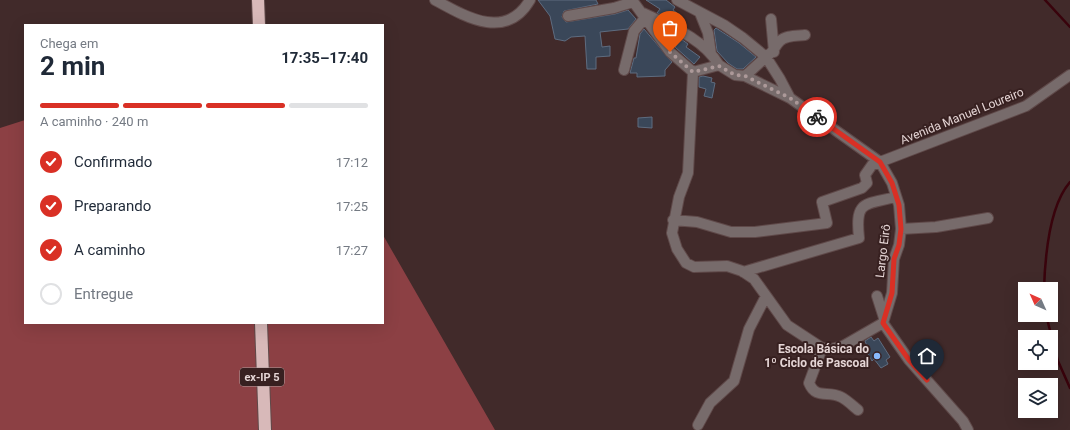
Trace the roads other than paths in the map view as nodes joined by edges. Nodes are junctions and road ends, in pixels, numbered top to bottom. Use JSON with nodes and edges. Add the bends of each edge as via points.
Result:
{"nodes":[{"id":1,"x":258,"y":0,"type":"edge"},
{"id":2,"x":435,"y":0,"type":"edge"},
{"id":3,"x":530,"y":0,"type":"edge"},
{"id":4,"x":677,"y":0,"type":"edge"},
{"id":5,"x":632,"y":1,"type":"edge"},
{"id":6,"x":700,"y":13,"type":"junction"},
{"id":7,"x":644,"y":15,"type":"junction"},
{"id":8,"x":568,"y":16,"type":"dead end"},
{"id":9,"x":771,"y":19,"type":"dead end"},
{"id":10,"x":259,"y":24,"type":"edge"},
{"id":11,"x":676,"y":28,"type":"junction"},
{"id":12,"x":804,"y":35,"type":"dead end"},
{"id":13,"x":664,"y":43,"type":"junction"},
{"id":14,"x":711,"y":54,"type":"junction"},
{"id":15,"x":770,"y":55,"type":"junction"},
{"id":16,"x":719,"y":66,"type":"junction"},
{"id":17,"x":624,"y":70,"type":"dead end"},
{"id":18,"x":693,"y":72,"type":"junction"},
{"id":19,"x":1070,"y":75,"type":"edge"},
{"id":20,"x":745,"y":76,"type":"junction"},
{"id":21,"x":790,"y":98,"type":"junction"},
{"id":22,"x":880,"y":162,"type":"junction"},
{"id":23,"x":896,"y":197,"type":"junction"},
{"id":24,"x":988,"y":218,"type":"dead end"},
{"id":25,"x":673,"y":220,"type":"junction"},
{"id":26,"x":901,"y":229,"type":"junction"},
{"id":27,"x":743,"y":272,"type":"junction"},
{"id":28,"x":766,"y":296,"type":"junction"},
{"id":29,"x":877,"y":296,"type":"dead end"},
{"id":30,"x":884,"y":320,"type":"junction"},
{"id":31,"x":261,"y":324,"type":"edge"},
{"id":32,"x":822,"y":348,"type":"junction"},
{"id":33,"x":858,"y":410,"type":"dead end"},
{"id":34,"x":698,"y":425,"type":"dead end"},
{"id":35,"x":265,"y":430,"type":"edge"},
{"id":36,"x":968,"y":430,"type":"edge"}],
"edges":[{"from":1,"to":10,"type":"highway"},
{"from":2,"to":3,"type":"street","via":[[488,24],[516,16]]},
{"from":4,"to":6,"type":"street"},
{"from":5,"to":7,"type":"street"},
{"from":5,"to":8,"type":"street","via":[[614,8]]},
{"from":6,"to":14,"type":"street","via":[[708,33]]},
{"from":6,"to":15,"type":"street","via":[[724,25]]},
{"from":7,"to":11,"type":"street"},
{"from":7,"to":13,"type":"street"},
{"from":7,"to":17,"type":"street","via":[[634,31]]},
{"from":9,"to":15,"type":"street"},
{"from":11,"to":13,"type":"street","via":[[665,33]]},
{"from":11,"to":14,"type":"street"},
{"from":12,"to":15,"type":"street","via":[[781,40]]},
{"from":13,"to":18,"type":"street","via":[[670,52]]},
{"from":14,"to":16,"type":"street"},
{"from":15,"to":20,"type":"street"},
{"from":15,"to":21,"type":"street"},
{"from":16,"to":18,"type":"street"},
{"from":16,"to":20,"type":"street","via":[[735,75]]},
{"from":18,"to":25,"type":"street","via":[[688,173]]},
{"from":19,"to":22,"type":"street","name":"Avenida Manuel Loureiro","via":[[1026,106]]},
{"from":20,"to":21,"type":"street"},
{"from":21,"to":22,"type":"street"},
{"from":22,"to":23,"type":"street","name":"Largo Eirô","via":[[892,183]]},
{"from":22,"to":25,"type":"street","name":"Avenida Manuel Loureiro","via":[[868,170],[865,175],[867,183],[862,188],[822,202],[827,223],[732,232],[697,222]]},
{"from":23,"to":26,"type":"street","name":"Largo Eirô"},
{"from":23,"to":27,"type":"street","via":[[870,202],[859,212],[859,238]]},
{"from":24,"to":26,"type":"street","via":[[936,227]]},
{"from":25,"to":27,"type":"street","via":[[672,233],[677,249],[686,263],[694,267],[727,266]]},
{"from":26,"to":30,"type":"street","name":"Largo Eirô","via":[[894,259],[892,293]]},
{"from":27,"to":28,"type":"street","via":[[754,279]]},
{"from":28,"to":32,"type":"street","via":[[787,325]]},
{"from":28,"to":34,"type":"street","via":[[749,329],[734,381],[710,403]]},
{"from":29,"to":30,"type":"street"},
{"from":30,"to":32,"type":"street","via":[[843,346]]},
{"from":30,"to":36,"type":"street","via":[[909,360]]},
{"from":31,"to":35,"type":"highway","number":"ex-IP 5"},
{"from":32,"to":33,"type":"street","via":[[809,383],[811,389],[840,396]]}]}
